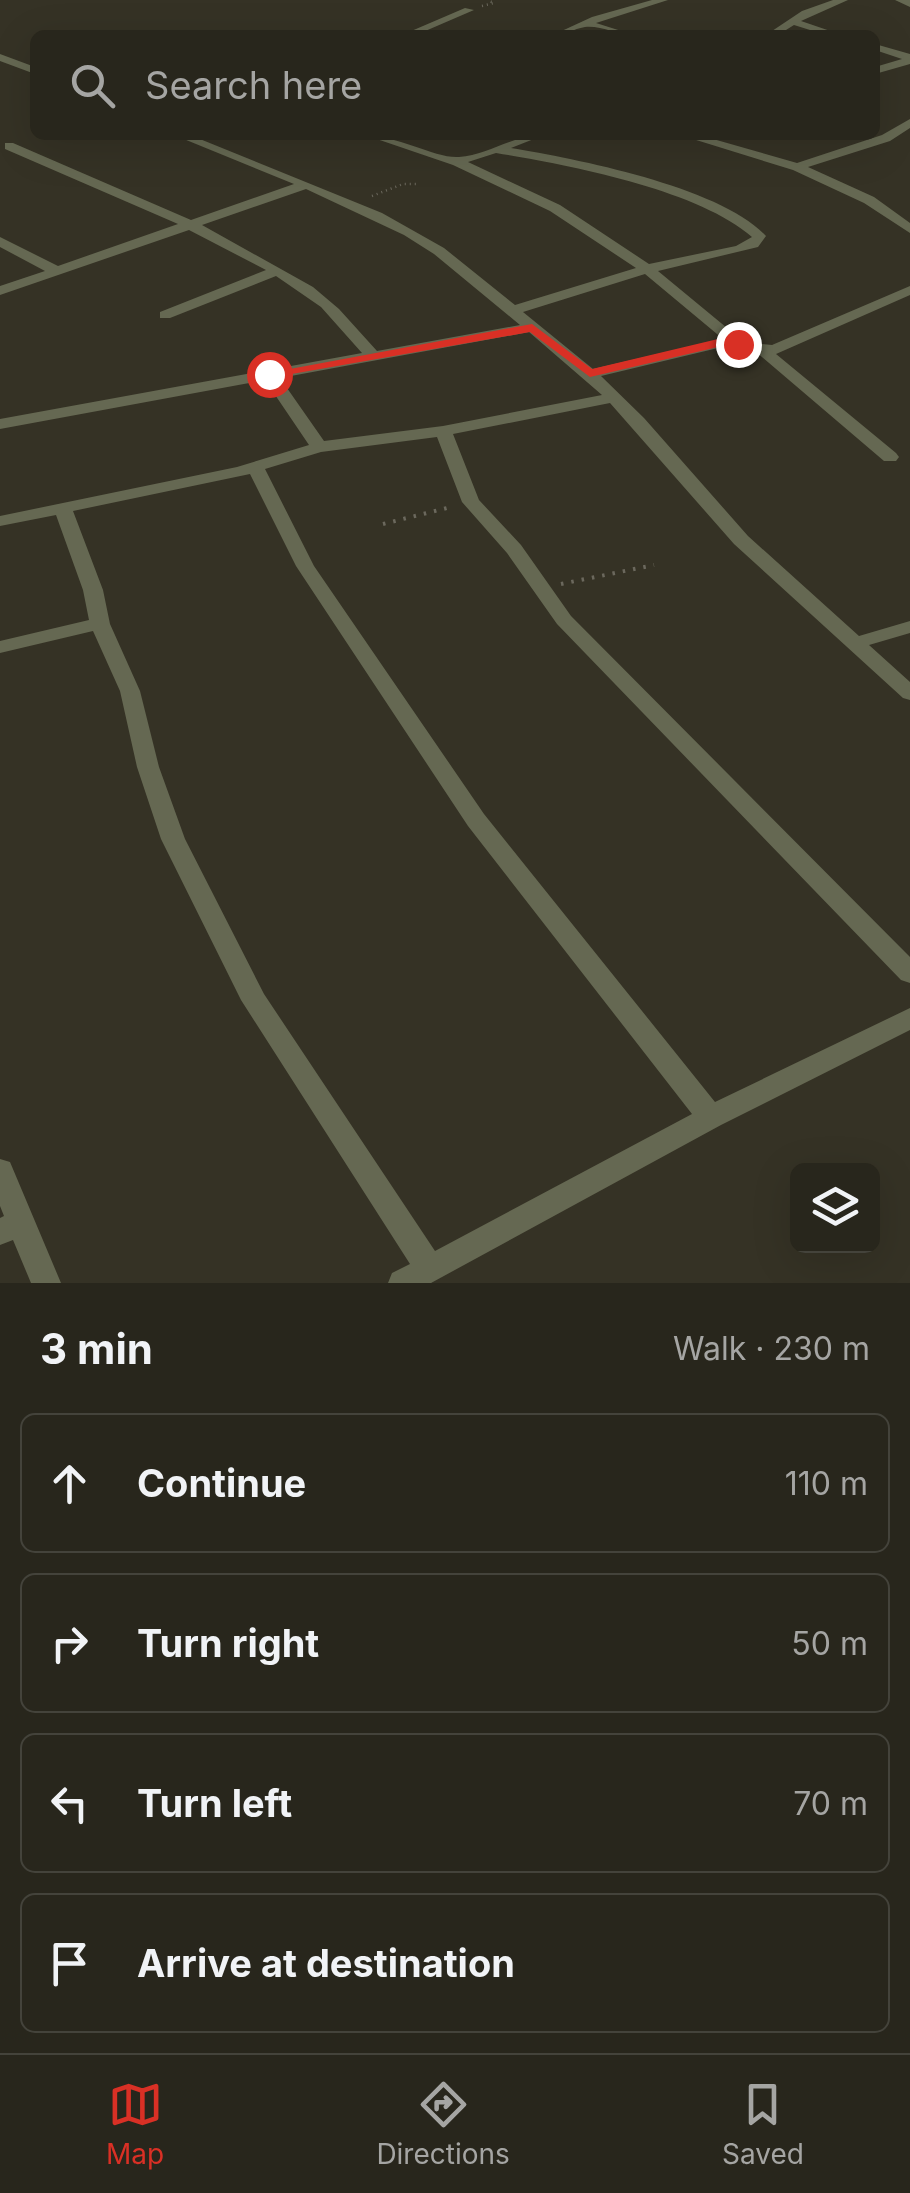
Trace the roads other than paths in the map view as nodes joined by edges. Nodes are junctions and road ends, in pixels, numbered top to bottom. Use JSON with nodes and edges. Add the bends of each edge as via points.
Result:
{"nodes":[{"id":1,"x":664,"y":0,"type":"edge"},
{"id":2,"x":843,"y":0,"type":"edge"},
{"id":3,"x":900,"y":0,"type":"edge"},
{"id":4,"x":910,"y":4,"type":"edge"},
{"id":5,"x":470,"y":10,"type":"dead end"},
{"id":6,"x":792,"y":21,"type":"junction"},
{"id":7,"x":585,"y":23,"type":"junction"},
{"id":8,"x":420,"y":30,"type":"edge"},
{"id":9,"x":569,"y":30,"type":"edge"},
{"id":10,"x":611,"y":30,"type":"edge"},
{"id":11,"x":778,"y":30,"type":"edge"},
{"id":12,"x":821,"y":30,"type":"edge"},
{"id":13,"x":880,"y":49,"type":"edge"},
{"id":14,"x":0,"y":57,"type":"edge"},
{"id":15,"x":910,"y":59,"type":"edge"},
{"id":16,"x":880,"y":69,"type":"edge"},
{"id":17,"x":30,"y":70,"type":"edge"},
{"id":18,"x":910,"y":124,"type":"edge"},
{"id":19,"x":893,"y":134,"type":"junction"},
{"id":20,"x":880,"y":138,"type":"edge"},
{"id":21,"x":199,"y":140,"type":"edge"},
{"id":22,"x":387,"y":140,"type":"edge"},
{"id":23,"x":523,"y":140,"type":"edge"},
{"id":24,"x":703,"y":140,"type":"edge"},
{"id":25,"x":875,"y":140,"type":"edge"},
{"id":26,"x":910,"y":142,"type":"edge"},
{"id":27,"x":9,"y":146,"type":"dead end"},
{"id":28,"x":495,"y":149,"type":"junction"},
{"id":29,"x":457,"y":162,"type":"junction"},
{"id":30,"x":796,"y":167,"type":"junction"},
{"id":31,"x":304,"y":185,"type":"junction"},
{"id":32,"x":186,"y":225,"type":"junction"},
{"id":33,"x":910,"y":229,"type":"edge"},
{"id":34,"x":0,"y":240,"type":"edge"},
{"id":35,"x":647,"y":269,"type":"junction"},
{"id":36,"x":54,"y":270,"type":"junction"},
{"id":37,"x":276,"y":271,"type":"junction"},
{"id":38,"x":0,"y":290,"type":"edge"},
{"id":39,"x":910,"y":290,"type":"edge"},
{"id":40,"x":512,"y":311,"type":"junction"},
{"id":41,"x":165,"y":315,"type":"dead end"},
{"id":42,"x":532,"y":328,"type":"junction"},
{"id":43,"x":738,"y":344,"type":"junction"},
{"id":44,"x":762,"y":350,"type":"junction"},
{"id":45,"x":373,"y":356,"type":"junction"},
{"id":46,"x":269,"y":374,"type":"junction"},
{"id":47,"x":590,"y":374,"type":"junction"},
{"id":48,"x":612,"y":398,"type":"junction"},
{"id":49,"x":3,"y":419,"type":"edge"},
{"id":50,"x":444,"y":432,"type":"junction"},
{"id":51,"x":319,"y":448,"type":"junction"},
{"id":52,"x":890,"y":457,"type":"dead end"},
{"id":53,"x":255,"y":467,"type":"junction"},
{"id":54,"x":63,"y":508,"type":"junction"},
{"id":55,"x":0,"y":520,"type":"edge"},
{"id":56,"x":100,"y":624,"type":"junction"},
{"id":57,"x":910,"y":627,"type":"edge"},
{"id":58,"x":854,"y":643,"type":"junction"},
{"id":59,"x":0,"y":648,"type":"edge"},
{"id":60,"x":910,"y":693,"type":"edge"},
{"id":61,"x":910,"y":973,"type":"edge"},
{"id":62,"x":910,"y":1018,"type":"edge"},
{"id":63,"x":711,"y":1118,"type":"junction"},
{"id":64,"x":0,"y":1171,"type":"edge"},
{"id":65,"x":10,"y":1227,"type":"edge"},
{"id":66,"x":428,"y":1266,"type":"junction"},
{"id":67,"x":46,"y":1283,"type":"edge"},
{"id":68,"x":404,"y":1283,"type":"edge"}],
"edges":[{"from":1,"to":7,"type":"street"},
{"from":2,"to":6,"type":"street"},
{"from":3,"to":4,"type":"street"},
{"from":5,"to":8,"type":"street"},
{"from":6,"to":11,"type":"street"},
{"from":6,"to":12,"type":"street"},
{"from":7,"to":9,"type":"street"},
{"from":7,"to":10,"type":"street"},
{"from":13,"to":15,"type":"street"},
{"from":14,"to":17,"type":"street"},
{"from":15,"to":16,"type":"street"},
{"from":18,"to":19,"type":"street"},
{"from":19,"to":20,"type":"street"},
{"from":19,"to":26,"type":"street"},
{"from":21,"to":31,"type":"street"},
{"from":22,"to":29,"type":"street"},
{"from":23,"to":28,"type":"street"},
{"from":24,"to":30,"type":"street"},
{"from":25,"to":30,"type":"street"},
{"from":27,"to":32,"type":"street"},
{"from":28,"to":29,"type":"street"},
{"from":28,"to":35,"type":"street","via":[[645,184],[740,220],[759,236],[740,250]]},
{"from":29,"to":35,"type":"street","via":[[555,208]]},
{"from":30,"to":33,"type":"street","via":[[869,200]]},
{"from":31,"to":32,"type":"street"},
{"from":31,"to":40,"type":"street","via":[[414,234]]},
{"from":32,"to":36,"type":"street"},
{"from":32,"to":37,"type":"street"},
{"from":34,"to":36,"type":"street"},
{"from":35,"to":40,"type":"street"},
{"from":35,"to":43,"type":"street"},
{"from":36,"to":38,"type":"street"},
{"from":37,"to":41,"type":"street"},
{"from":37,"to":45,"type":"street","via":[[324,302]]},
{"from":39,"to":44,"type":"street"},
{"from":40,"to":42,"type":"street"},
{"from":42,"to":45,"type":"street"},
{"from":42,"to":47,"type":"street"},
{"from":43,"to":44,"type":"street"},
{"from":43,"to":47,"type":"street"},
{"from":44,"to":52,"type":"street"},
{"from":45,"to":46,"type":"street"},
{"from":46,"to":49,"type":"street"},
{"from":46,"to":51,"type":"street"},
{"from":47,"to":48,"type":"street"},
{"from":48,"to":50,"type":"street"},
{"from":48,"to":58,"type":"street","via":[[742,540]]},
{"from":50,"to":51,"type":"street"},
{"from":50,"to":61,"type":"street","via":[[471,502],[564,620]]},
{"from":51,"to":53,"type":"street"},
{"from":53,"to":54,"type":"street"},
{"from":53,"to":63,"type":"street","via":[[306,566],[476,820]]},
{"from":54,"to":55,"type":"street"},
{"from":54,"to":56,"type":"street"},
{"from":56,"to":59,"type":"street"},
{"from":56,"to":66,"type":"street","via":[[130,691],[173,839],[254,1000]]},
{"from":57,"to":58,"type":"street"},
{"from":58,"to":60,"type":"street"},
{"from":62,"to":63,"type":"street"},
{"from":63,"to":66,"type":"street"},
{"from":64,"to":65,"type":"street"},
{"from":65,"to":67,"type":"street"},
{"from":66,"to":68,"type":"street"}]}
